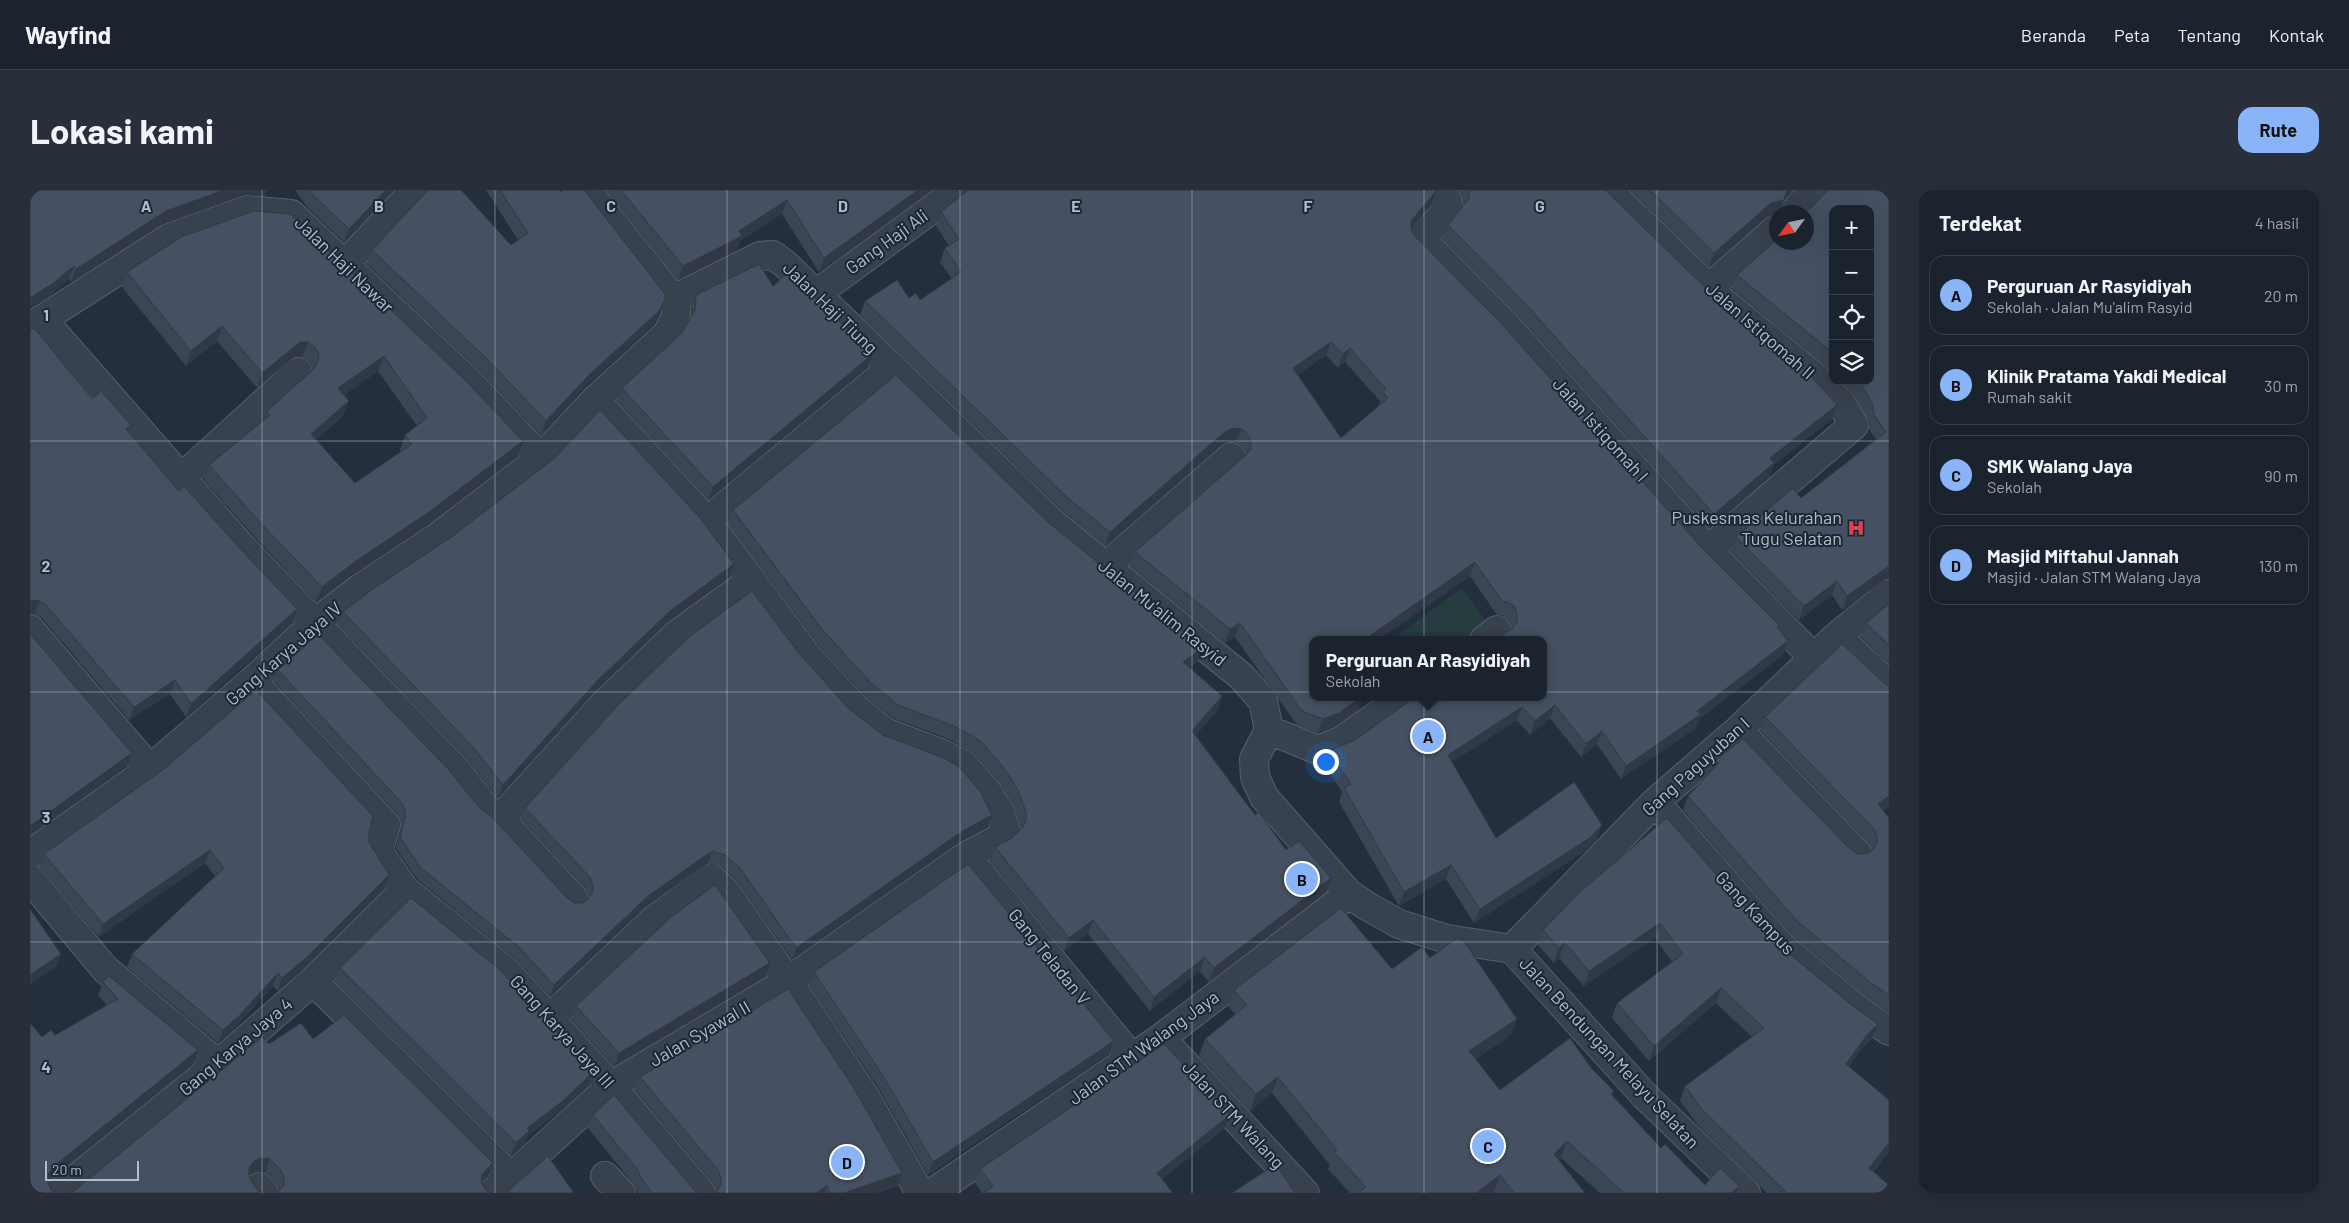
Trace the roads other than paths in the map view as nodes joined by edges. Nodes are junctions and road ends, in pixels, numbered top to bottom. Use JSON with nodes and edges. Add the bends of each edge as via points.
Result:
{"nodes":[{"id":1,"x":415,"y":190,"type":"edge"},
{"id":2,"x":586,"y":190,"type":"edge"},
{"id":3,"x":958,"y":190,"type":"edge"},
{"id":4,"x":1608,"y":190,"type":"edge"},
{"id":5,"x":1814,"y":190,"type":"edge"},
{"id":6,"x":1442,"y":195,"type":"edge"},
{"id":7,"x":1800,"y":205,"type":"edge"},
{"id":8,"x":1769,"y":235,"type":"edge"},
{"id":9,"x":344,"y":265,"type":"junction"},
{"id":10,"x":1709,"y":288,"type":"junction"},
{"id":11,"x":816,"y":294,"type":"junction"},
{"id":12,"x":676,"y":297,"type":"junction"},
{"id":13,"x":36,"y":323,"type":"edge"},
{"id":14,"x":892,"y":367,"type":"junction"},
{"id":15,"x":298,"y":372,"type":"dead end"},
{"id":16,"x":595,"y":400,"type":"junction"},
{"id":17,"x":541,"y":458,"type":"junction"},
{"id":18,"x":1231,"y":458,"type":"dead end"},
{"id":19,"x":181,"y":478,"type":"junction"},
{"id":20,"x":707,"y":521,"type":"junction"},
{"id":21,"x":1708,"y":550,"type":"junction"},
{"id":22,"x":1105,"y":567,"type":"junction"},
{"id":23,"x":752,"y":580,"type":"junction"},
{"id":24,"x":1889,"y":594,"type":"edge"},
{"id":25,"x":316,"y":622,"type":"junction"},
{"id":26,"x":30,"y":629,"type":"edge"},
{"id":27,"x":1837,"y":636,"type":"junction"},
{"id":28,"x":1814,"y":657,"type":"junction"},
{"id":29,"x":252,"y":682,"type":"junction"},
{"id":30,"x":1889,"y":685,"type":"edge"},
{"id":31,"x":1397,"y":701,"type":"edge"},
{"id":32,"x":1269,"y":730,"type":"junction"},
{"id":33,"x":1738,"y":730,"type":"junction"},
{"id":34,"x":150,"y":769,"type":"junction"},
{"id":35,"x":1655,"y":802,"type":"junction"},
{"id":36,"x":500,"y":819,"type":"junction"},
{"id":37,"x":1857,"y":853,"type":"edge"},
{"id":38,"x":30,"y":854,"type":"edge"},
{"id":39,"x":966,"y":856,"type":"junction"},
{"id":40,"x":30,"y":879,"type":"edge"},
{"id":41,"x":405,"y":890,"type":"junction"},
{"id":42,"x":1349,"y":894,"type":"junction"},
{"id":43,"x":574,"y":899,"type":"dead end"},
{"id":44,"x":1512,"y":949,"type":"junction"},
{"id":45,"x":313,"y":981,"type":"junction"},
{"id":46,"x":788,"y":981,"type":"junction"},
{"id":47,"x":549,"y":1019,"type":"junction"},
{"id":48,"x":1889,"y":1031,"type":"edge"},
{"id":49,"x":1161,"y":1038,"type":"junction"},
{"id":50,"x":1132,"y":1058,"type":"junction"},
{"id":51,"x":218,"y":1064,"type":"junction"},
{"id":52,"x":611,"y":1086,"type":"junction"},
{"id":53,"x":501,"y":1185,"type":"edge"},
{"id":54,"x":58,"y":1193,"type":"edge"},
{"id":55,"x":700,"y":1193,"type":"edge"},
{"id":56,"x":920,"y":1193,"type":"edge"},
{"id":57,"x":932,"y":1193,"type":"edge"},
{"id":58,"x":1305,"y":1193,"type":"edge"},
{"id":59,"x":1746,"y":1193,"type":"edge"}],
"edges":[{"from":1,"to":9,"type":"street"},
{"from":2,"to":12,"type":"street","via":[[669,295]]},
{"from":3,"to":11,"type":"street","name":"Gang Haji Ali"},
{"from":4,"to":10,"type":"street","name":"Jalan Istiqomah II"},
{"from":5,"to":7,"type":"street"},
{"from":6,"to":21,"type":"street","name":"Jalan Istiqomah I","via":[[1449,208],[1421,240],[1504,323]]},
{"from":8,"to":10,"type":"street"},
{"from":9,"to":13,"type":"street","name":"Jalan Haji Nawar","via":[[291,214],[247,210],[169,238]]},
{"from":9,"to":17,"type":"street","name":"Jalan Haji Nawar","via":[[472,385]]},
{"from":10,"to":21,"type":"street","name":"Jalan Istiqomah II","via":[[1813,375],[1841,403],[1854,425]]},
{"from":11,"to":12,"type":"street","name":"Jalan Haji Tiung","via":[[772,255],[760,256]]},
{"from":11,"to":14,"type":"street","name":"Jalan Haji Tiung"},
{"from":12,"to":16,"type":"street","name":"Gang Karya Jaya IV","via":[[676,317],[667,334]]},
{"from":13,"to":19,"type":"street"},
{"from":14,"to":20,"type":"street"},
{"from":14,"to":22,"type":"street","name":"Jalan Mu'alim Rasyid","via":[[1055,525]]},
{"from":15,"to":19,"type":"street"},
{"from":16,"to":17,"type":"street","name":"Gang Karya Jaya IV"},
{"from":16,"to":20,"type":"street"},
{"from":17,"to":25,"type":"street","name":"Gang Karya Jaya IV","via":[[436,538]]},
{"from":18,"to":22,"type":"street"},
{"from":19,"to":25,"type":"street","via":[[240,545]]},
{"from":20,"to":23,"type":"street"},
{"from":21,"to":28,"type":"street","name":"Jalan Istiqomah I"},
{"from":22,"to":32,"type":"street","name":"Jalan Mu'alim Rasyid","via":[[1242,677],[1263,701]]},
{"from":23,"to":36,"type":"street","via":[[676,635],[604,704]]},
{"from":23,"to":39,"type":"street","name":"Jalan Syawal II","via":[[806,653],[854,708],[885,732],[943,754],[964,766],[988,793],[1006,830],[998,839]]},
{"from":24,"to":27,"type":"street","name":"Gang Paguyuban I"},
{"from":25,"to":29,"type":"street","name":"Gang Karya Jaya IV"},
{"from":25,"to":36,"type":"street","via":[[456,770],[486,808]]},
{"from":26,"to":34,"type":"street"},
{"from":27,"to":28,"type":"street","name":"Gang Paguyuban I"},
{"from":27,"to":30,"type":"street"},
{"from":28,"to":33,"type":"street","name":"Gang Paguyuban I"},
{"from":29,"to":34,"type":"street","name":"Gang Karya Jaya IV"},
{"from":29,"to":41,"type":"street","name":"Gang Karya Jaya III","via":[[386,825],[379,849]]},
{"from":31,"to":32,"type":"street","via":[[1341,741],[1318,750]]},
{"from":32,"to":42,"type":"street","via":[[1254,759],[1255,777],[1264,797]]},
{"from":33,"to":35,"type":"street","name":"Gang Paguyuban I"},
{"from":33,"to":37,"type":"street"},
{"from":34,"to":38,"type":"street","name":"Gang Karya Jaya IV"},
{"from":35,"to":44,"type":"street","name":"Gang Paguyuban I"},
{"from":35,"to":48,"type":"street","name":"Gang Kampus","via":[[1781,946],[1857,1009]]},
{"from":36,"to":43,"type":"street"},
{"from":39,"to":46,"type":"street","name":"Jalan Syawal II"},
{"from":39,"to":50,"type":"street","name":"Gang Teladan V"},
{"from":40,"to":51,"type":"street","via":[[105,969]]},
{"from":41,"to":45,"type":"street","name":"Gang Karya Jaya 4"},
{"from":41,"to":47,"type":"street","name":"Gang Karya Jaya III","via":[[506,971]]},
{"from":42,"to":44,"type":"street","name":"Jalan Bendungan Melayu Selatan","via":[[1398,924],[1447,939]]},
{"from":42,"to":49,"type":"street","name":"Jalan STM Walang Jaya"},
{"from":44,"to":59,"type":"street","name":"Jalan Bendungan Melayu Selatan","via":[[1645,1096]]},
{"from":45,"to":51,"type":"street","name":"Gang Karya Jaya 4"},
{"from":45,"to":53,"type":"street"},
{"from":46,"to":47,"type":"street","via":[[725,891],[710,878],[655,919]]},
{"from":46,"to":52,"type":"street","name":"Jalan Syawal II"},
{"from":46,"to":56,"type":"street","via":[[864,1096]]},
{"from":47,"to":52,"type":"street","name":"Gang Karya Jaya III"},
{"from":49,"to":50,"type":"street","name":"Jalan STM Walang Jaya"},
{"from":49,"to":58,"type":"street","name":"Jalan STM Walang"},
{"from":50,"to":57,"type":"street","name":"Jalan STM Walang Jaya"},
{"from":51,"to":54,"type":"street","name":"Gang Karya Jaya 4"},
{"from":52,"to":53,"type":"street","name":"Jalan Syawal II"},
{"from":52,"to":55,"type":"street","name":"Gang Karya Jaya III"}]}
